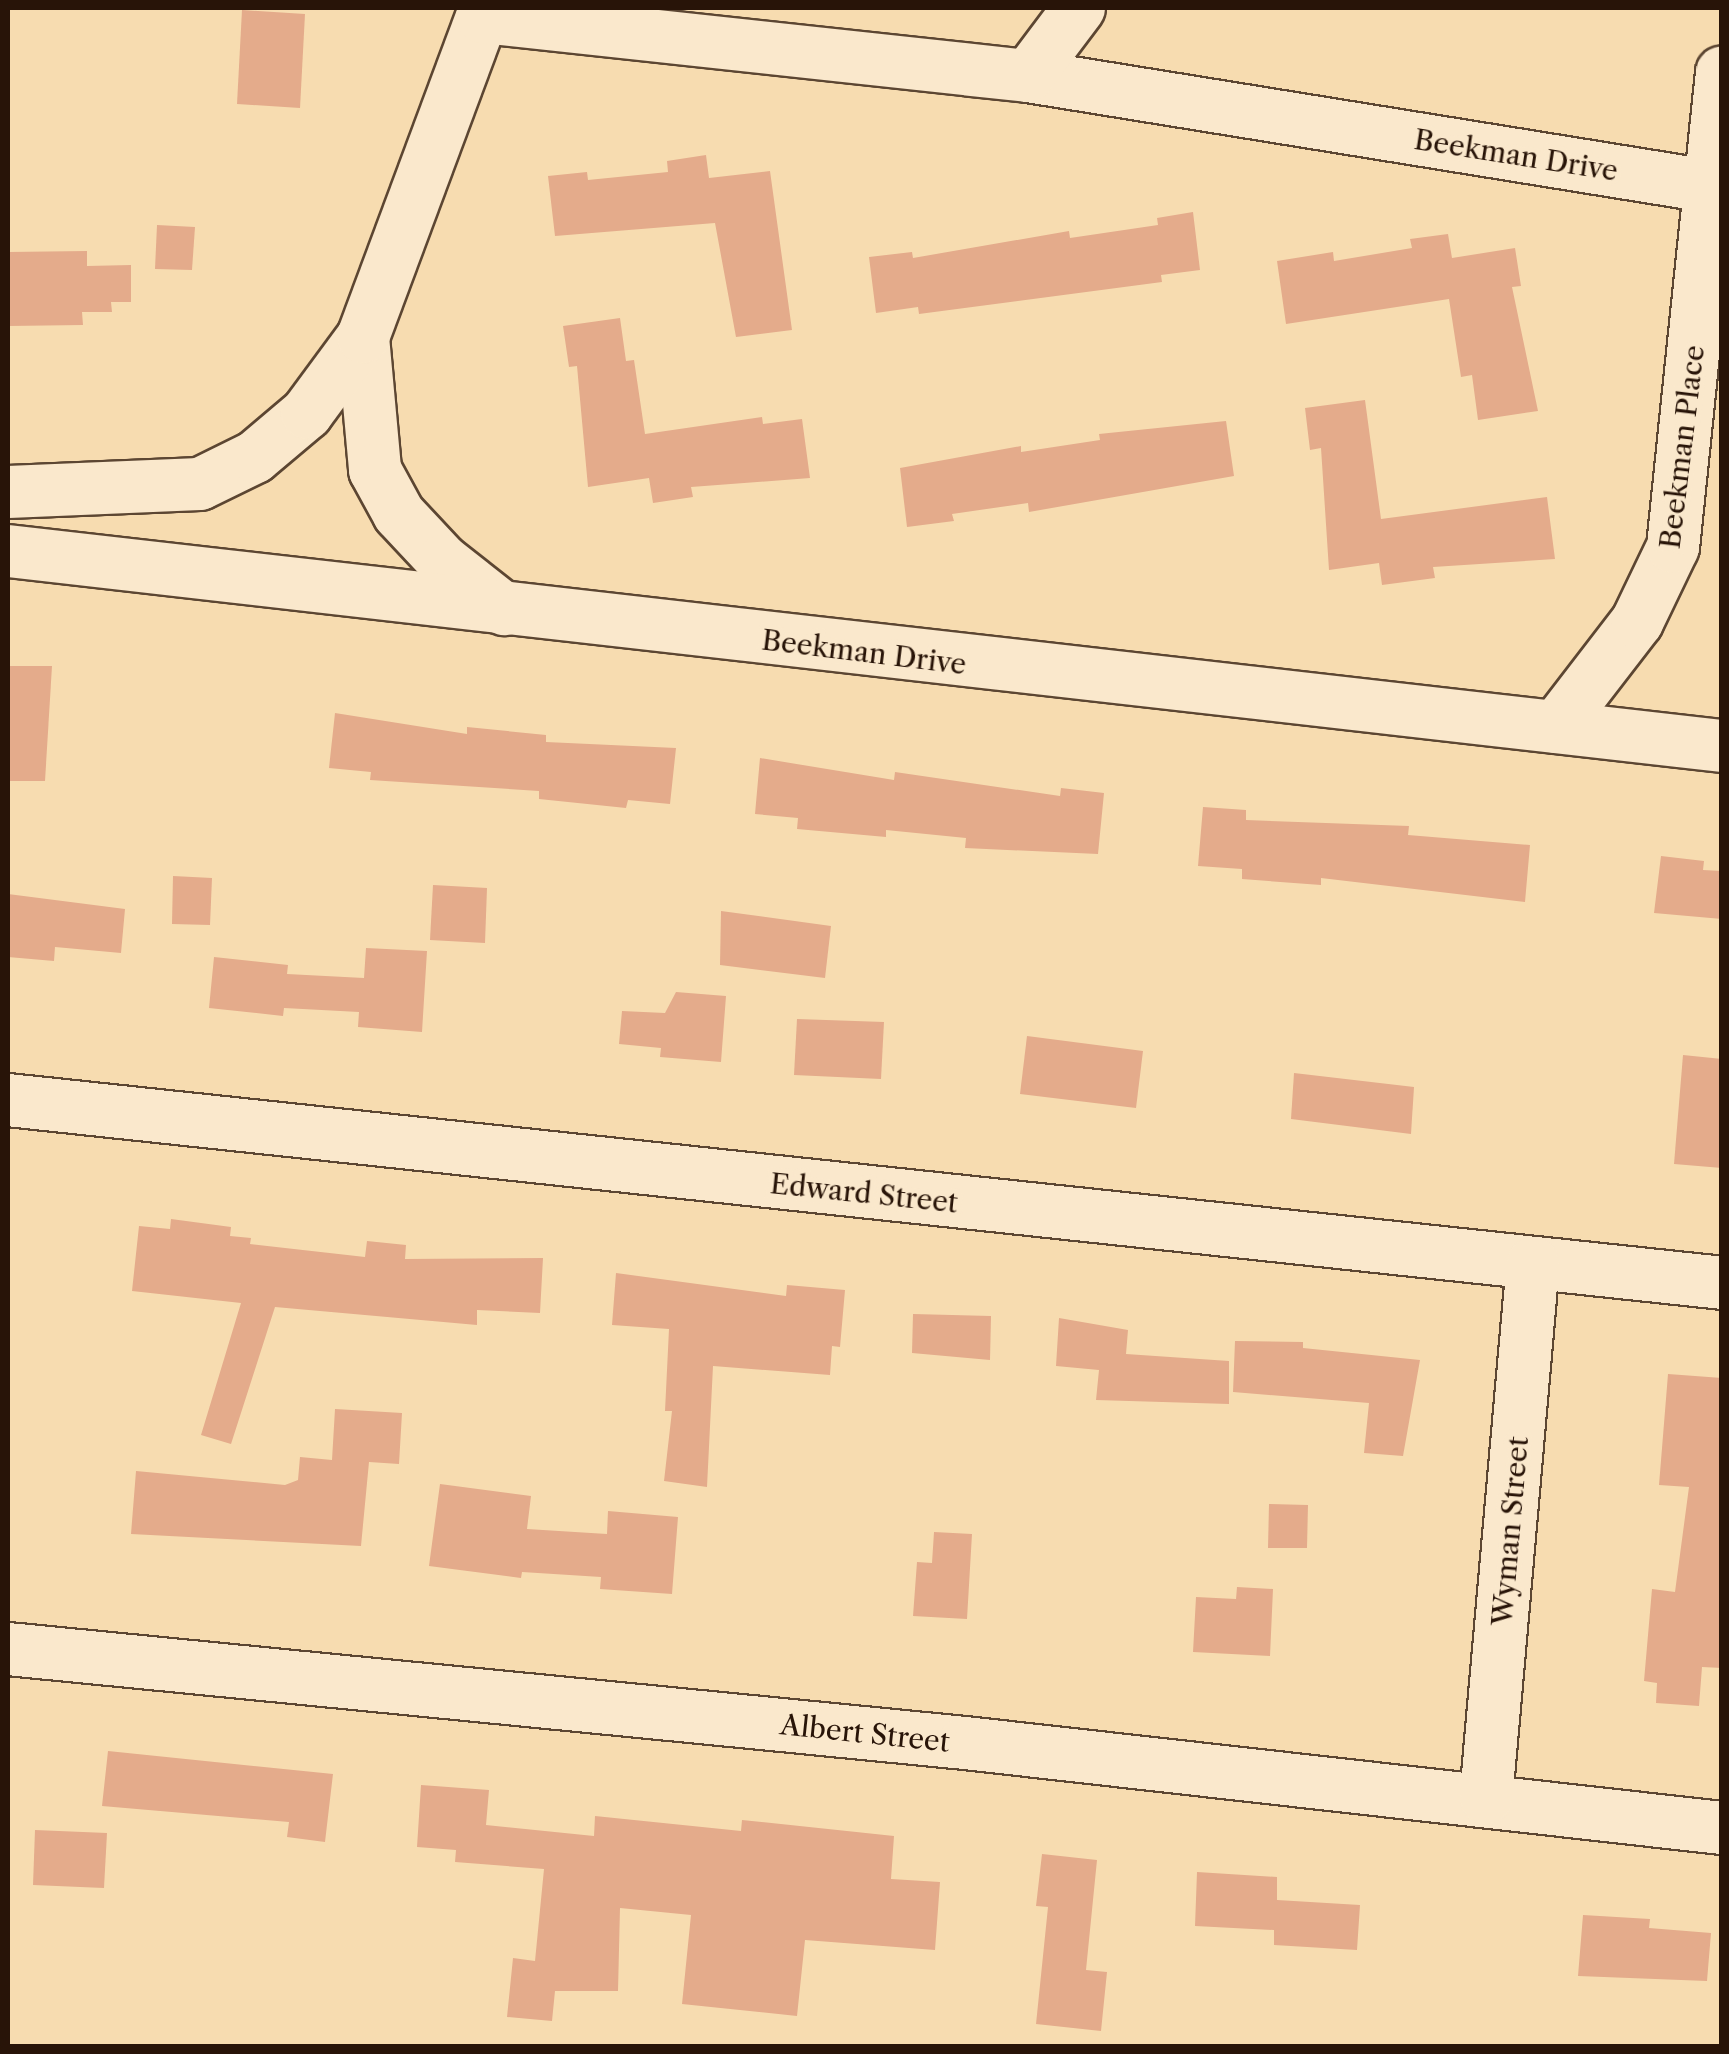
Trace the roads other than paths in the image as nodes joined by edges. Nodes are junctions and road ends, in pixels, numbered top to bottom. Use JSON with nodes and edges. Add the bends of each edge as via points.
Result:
{"nodes":[{"id":1,"x":1079,"y":8,"type":"edge"},
{"id":2,"x":1722,"y":74,"type":"edge"},
{"id":3,"x":1028,"y":76,"type":"junction"},
{"id":4,"x":1708,"y":186,"type":"junction"},
{"id":5,"x":364,"y":337,"type":"junction"},
{"id":6,"x":8,"y":492,"type":"edge"},
{"id":7,"x":8,"y":551,"type":"edge"},
{"id":8,"x":504,"y":608,"type":"junction"},
{"id":9,"x":1556,"y":727,"type":"junction"},
{"id":10,"x":1722,"y":746,"type":"edge"},
{"id":11,"x":8,"y":1100,"type":"edge"},
{"id":12,"x":1533,"y":1264,"type":"junction"},
{"id":13,"x":1722,"y":1283,"type":"edge"},
{"id":14,"x":8,"y":1650,"type":"edge"},
{"id":15,"x":1486,"y":1798,"type":"junction"},
{"id":16,"x":1722,"y":1828,"type":"edge"}],
"edges":[{"from":1,"to":3,"type":"street"},
{"from":2,"to":4,"type":"street","name":"Beekman Place"},
{"from":3,"to":4,"type":"street","name":"Beekman Drive"},
{"from":3,"to":5,"type":"street","name":"Beekman Drive","via":[[482,17]]},
{"from":4,"to":9,"type":"street","name":"Beekman Place","via":[[1673,547],[1637,622]]},
{"from":5,"to":6,"type":"street","name":"Beekman Drive","via":[[285,434],[213,478],[168,490]]},
{"from":5,"to":8,"type":"street","via":[[375,470],[410,526]]},
{"from":7,"to":8,"type":"street","name":"Beekman Drive"},
{"from":8,"to":9,"type":"street","name":"Beekman Drive"},
{"from":9,"to":10,"type":"street","name":"Beekman Drive"},
{"from":11,"to":12,"type":"street","name":"Edward Street"},
{"from":12,"to":13,"type":"street","name":"Edward Street"},
{"from":12,"to":15,"type":"street","name":"Wyman Street"},
{"from":14,"to":15,"type":"street","name":"Albert Street"},
{"from":15,"to":16,"type":"street","name":"Albert Street"}]}
